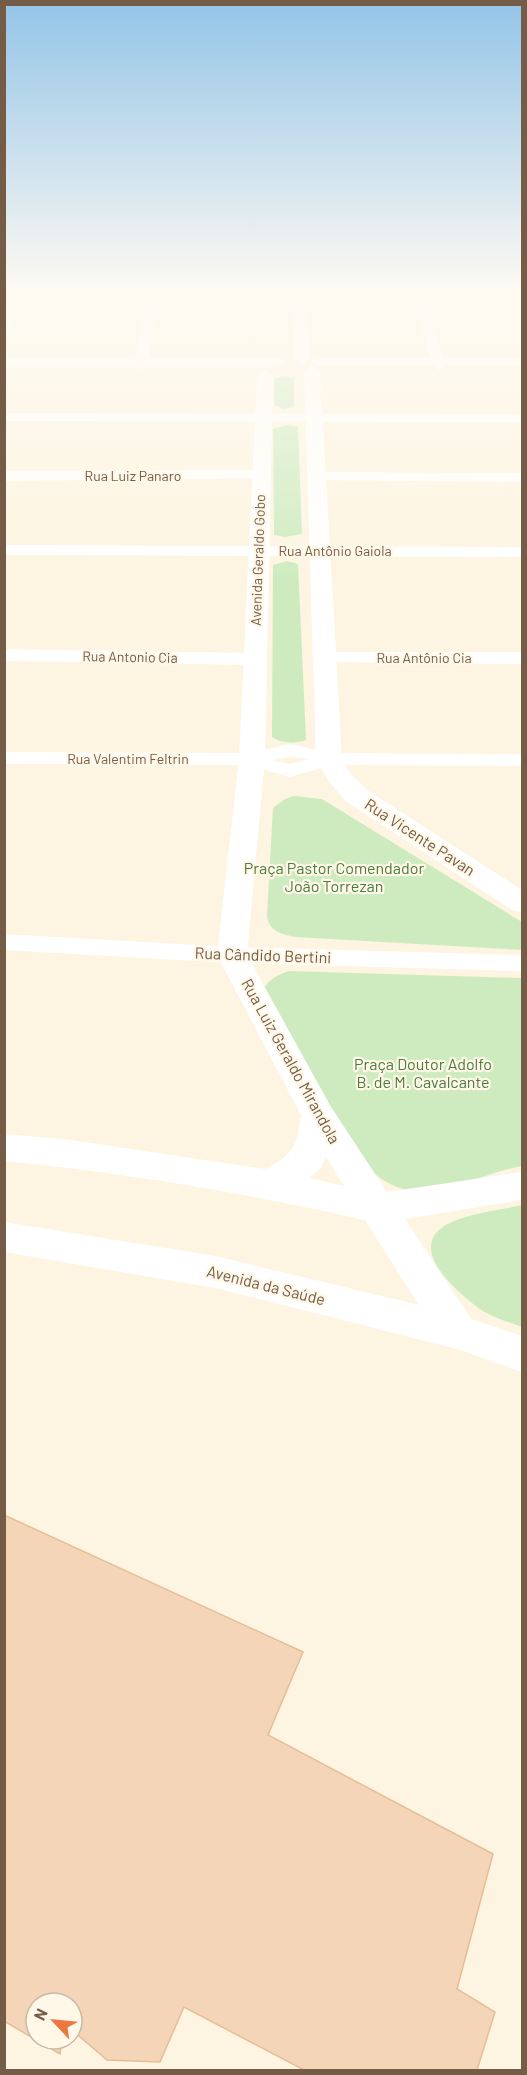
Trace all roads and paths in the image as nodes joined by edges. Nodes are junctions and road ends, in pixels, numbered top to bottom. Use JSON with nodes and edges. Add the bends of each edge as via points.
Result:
{"nodes":[{"id":1,"x":278,"y":392,"type":"edge"},
{"id":2,"x":304,"y":392,"type":"edge"},
{"id":3,"x":4,"y":417,"type":"edge"},
{"id":4,"x":264,"y":417,"type":"junction"},
{"id":5,"x":314,"y":417,"type":"junction"},
{"id":6,"x":522,"y":418,"type":"edge"},
{"id":7,"x":261,"y":475,"type":"junction"},
{"id":8,"x":4,"y":476,"type":"edge"},
{"id":9,"x":317,"y":477,"type":"junction"},
{"id":10,"x":522,"y":478,"type":"edge"},
{"id":11,"x":4,"y":550,"type":"edge"},
{"id":12,"x":320,"y":551,"type":"junction"},
{"id":13,"x":259,"y":552,"type":"junction"},
{"id":14,"x":522,"y":552,"type":"edge"},
{"id":15,"x":4,"y":655,"type":"edge"},
{"id":16,"x":325,"y":658,"type":"junction"},
{"id":17,"x":522,"y":658,"type":"edge"},
{"id":18,"x":255,"y":659,"type":"junction"},
{"id":19,"x":4,"y":758,"type":"edge"},
{"id":20,"x":252,"y":759,"type":"junction"},
{"id":21,"x":329,"y":759,"type":"junction"},
{"id":22,"x":522,"y":760,"type":"edge"},
{"id":23,"x":522,"y":903,"type":"edge"},
{"id":24,"x":4,"y":942,"type":"edge"},
{"id":25,"x":232,"y":955,"type":"junction"},
{"id":26,"x":522,"y":963,"type":"edge"},
{"id":27,"x":318,"y":1116,"type":"junction"},
{"id":28,"x":4,"y":1147,"type":"edge"},
{"id":29,"x":269,"y":1184,"type":"junction"},
{"id":30,"x":522,"y":1186,"type":"edge"},
{"id":31,"x":378,"y":1208,"type":"junction"},
{"id":32,"x":4,"y":1238,"type":"edge"},
{"id":33,"x":457,"y":1332,"type":"junction"},
{"id":34,"x":522,"y":1354,"type":"edge"}],
"edges":[{"from":1,"to":4,"type":"street","name":"Avenida Geraldo Gobo"},
{"from":2,"to":5,"type":"street"},
{"from":3,"to":4,"type":"street"},
{"from":4,"to":5,"type":"street"},
{"from":4,"to":7,"type":"street","name":"Avenida Geraldo Gobo"},
{"from":5,"to":6,"type":"street"},
{"from":5,"to":9,"type":"street"},
{"from":7,"to":8,"type":"street","name":"Rua Luiz Panaro"},
{"from":7,"to":13,"type":"street","name":"Avenida Geraldo Gobo"},
{"from":9,"to":10,"type":"street"},
{"from":9,"to":12,"type":"street"},
{"from":11,"to":13,"type":"street","name":"Rua Antônio Gaiola"},
{"from":12,"to":13,"type":"street","name":"Rua Antônio Gaiola"},
{"from":12,"to":14,"type":"street","name":"Rua Antônio Gaiola"},
{"from":12,"to":16,"type":"street"},
{"from":13,"to":18,"type":"street","name":"Avenida Geraldo Gobo"},
{"from":15,"to":18,"type":"street","name":"Rua Antonio Cia"},
{"from":16,"to":17,"type":"street","name":"Rua Antônio Cia"},
{"from":16,"to":21,"type":"street"},
{"from":18,"to":20,"type":"street","name":"Avenida Geraldo Gobo"},
{"from":19,"to":20,"type":"street","name":"Rua Valentim Feltrin"},
{"from":20,"to":21,"type":"street","name":"Rua Valentim Feltrin","via":[[276,771],[306,770]]},
{"from":20,"to":25,"type":"street"},
{"from":21,"to":22,"type":"street","name":"Rua Valentim Feltrin"},
{"from":21,"to":23,"type":"street","name":"Rua Vicente Pavan","via":[[357,796]]},
{"from":24,"to":25,"type":"street","name":"Rua Cândido Bertini"},
{"from":25,"to":26,"type":"street","name":"Rua Cândido Bertini"},
{"from":25,"to":27,"type":"street","name":"Rua Luiz Geraldo Mirandola"},
{"from":27,"to":29,"type":"street","via":[[315,1147],[306,1162]]},
{"from":27,"to":31,"type":"street","name":"Rua Luiz Geraldo Mirandola"},
{"from":28,"to":29,"type":"street"},
{"from":29,"to":31,"type":"street"},
{"from":30,"to":31,"type":"street"},
{"from":31,"to":33,"type":"street","name":"Rua Luiz Geraldo Mirandola"},
{"from":32,"to":33,"type":"street","name":"Avenida da Saúde","via":[[215,1272]]},
{"from":33,"to":34,"type":"street","name":"Avenida da Saúde"}]}
